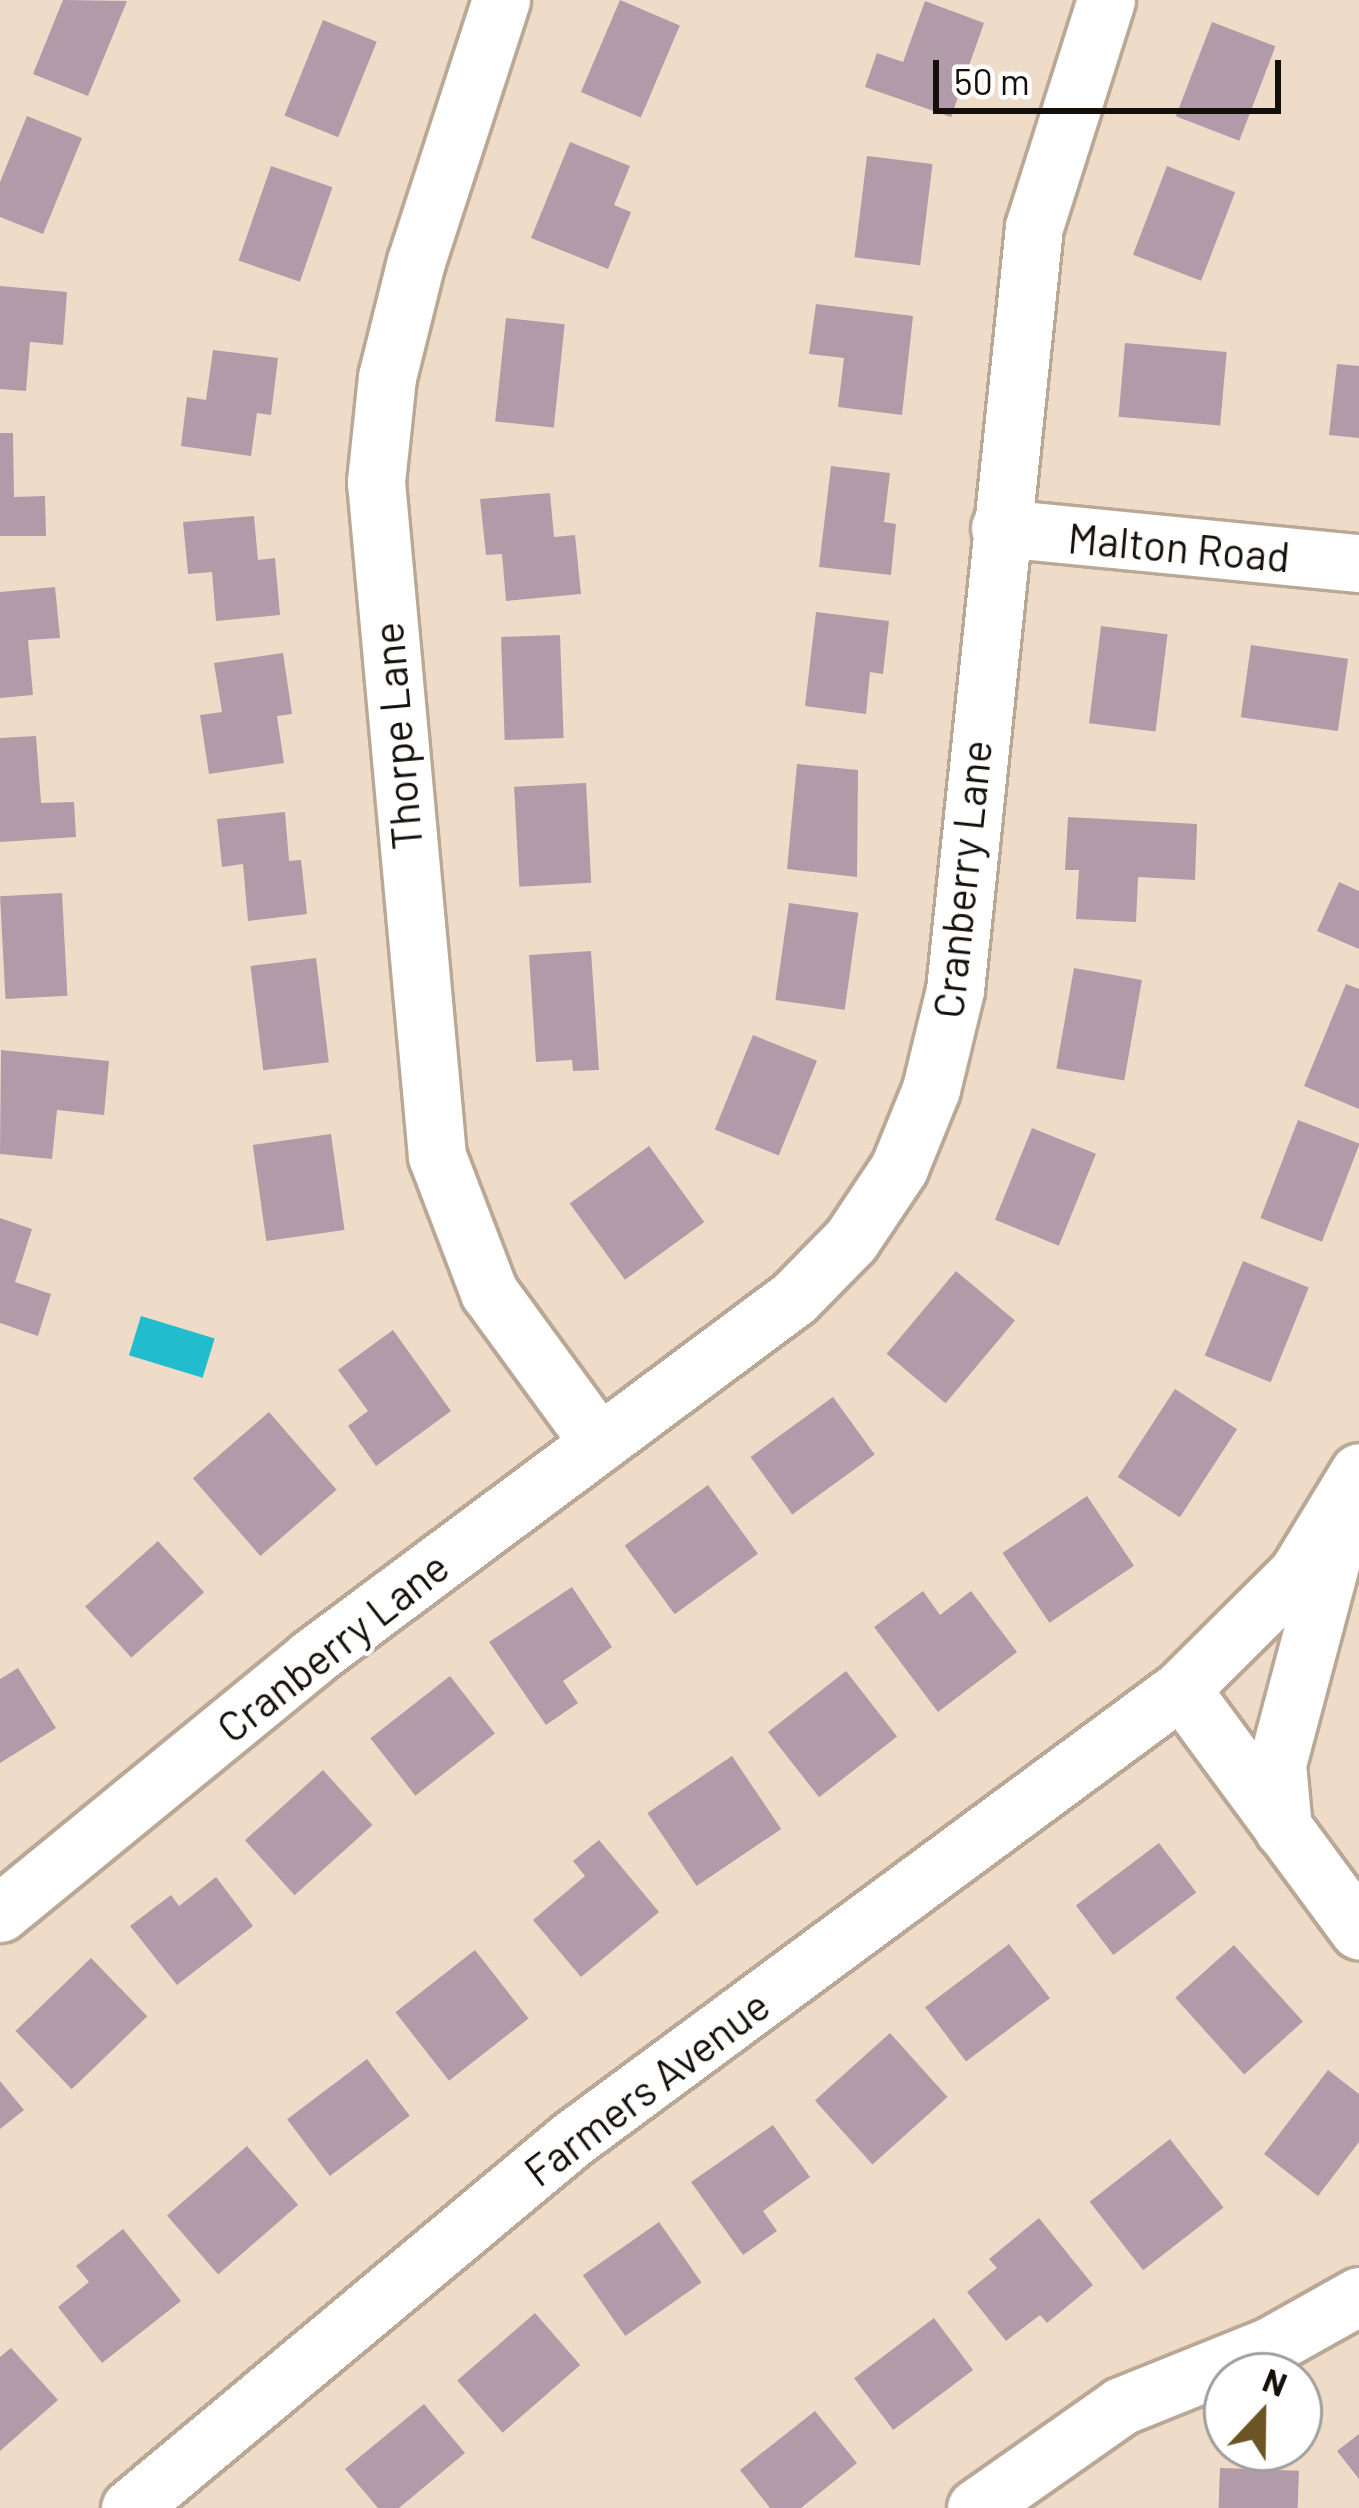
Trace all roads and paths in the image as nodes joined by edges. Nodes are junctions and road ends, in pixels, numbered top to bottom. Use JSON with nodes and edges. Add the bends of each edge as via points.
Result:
{"nodes":[{"id":1,"x":502,"y":0,"type":"edge"},
{"id":2,"x":1106,"y":0,"type":"edge"},
{"id":3,"x":1000,"y":528,"type":"junction"},
{"id":4,"x":1359,"y":562,"type":"edge"},
{"id":5,"x":599,"y":1443,"type":"junction"},
{"id":6,"x":1353,"y":1488,"type":"edge"},
{"id":7,"x":1181,"y":1689,"type":"junction"},
{"id":8,"x":1283,"y":1829,"type":"junction"},
{"id":9,"x":0,"y":1913,"type":"edge"},
{"id":10,"x":1359,"y":1930,"type":"edge"},
{"id":11,"x":1359,"y":2296,"type":"edge"},
{"id":12,"x":1004,"y":2500,"type":"edge"},
{"id":13,"x":130,"y":2508,"type":"edge"}],
"edges":[{"from":1,"to":5,"type":"street","name":"Thorpe Lane","via":[[416,261],[387,377],[376,482],[437,1156],[489,1292]]},
{"from":2,"to":3,"type":"street","name":"Cranberry Lane","via":[[1034,227]]},
{"from":3,"to":4,"type":"street","name":"Malton Road"},
{"from":3,"to":5,"type":"street","name":"Cranberry Lane","via":[[955,990],[931,1089],[899,1168],[851,1240],[794,1298]]},
{"from":5,"to":9,"type":"street","name":"Cranberry Lane","via":[[311,1658]]},
{"from":6,"to":7,"type":"street","name":"Farmers Avenue","via":[[1298,1574]]},
{"from":6,"to":8,"type":"street","via":[[1277,1764]]},
{"from":7,"to":8,"type":"street"},
{"from":7,"to":13,"type":"street","name":"Farmers Avenue","via":[[572,2139]]},
{"from":8,"to":10,"type":"street"},
{"from":11,"to":12,"type":"street","via":[[1268,2348],[1121,2406]]}]}
